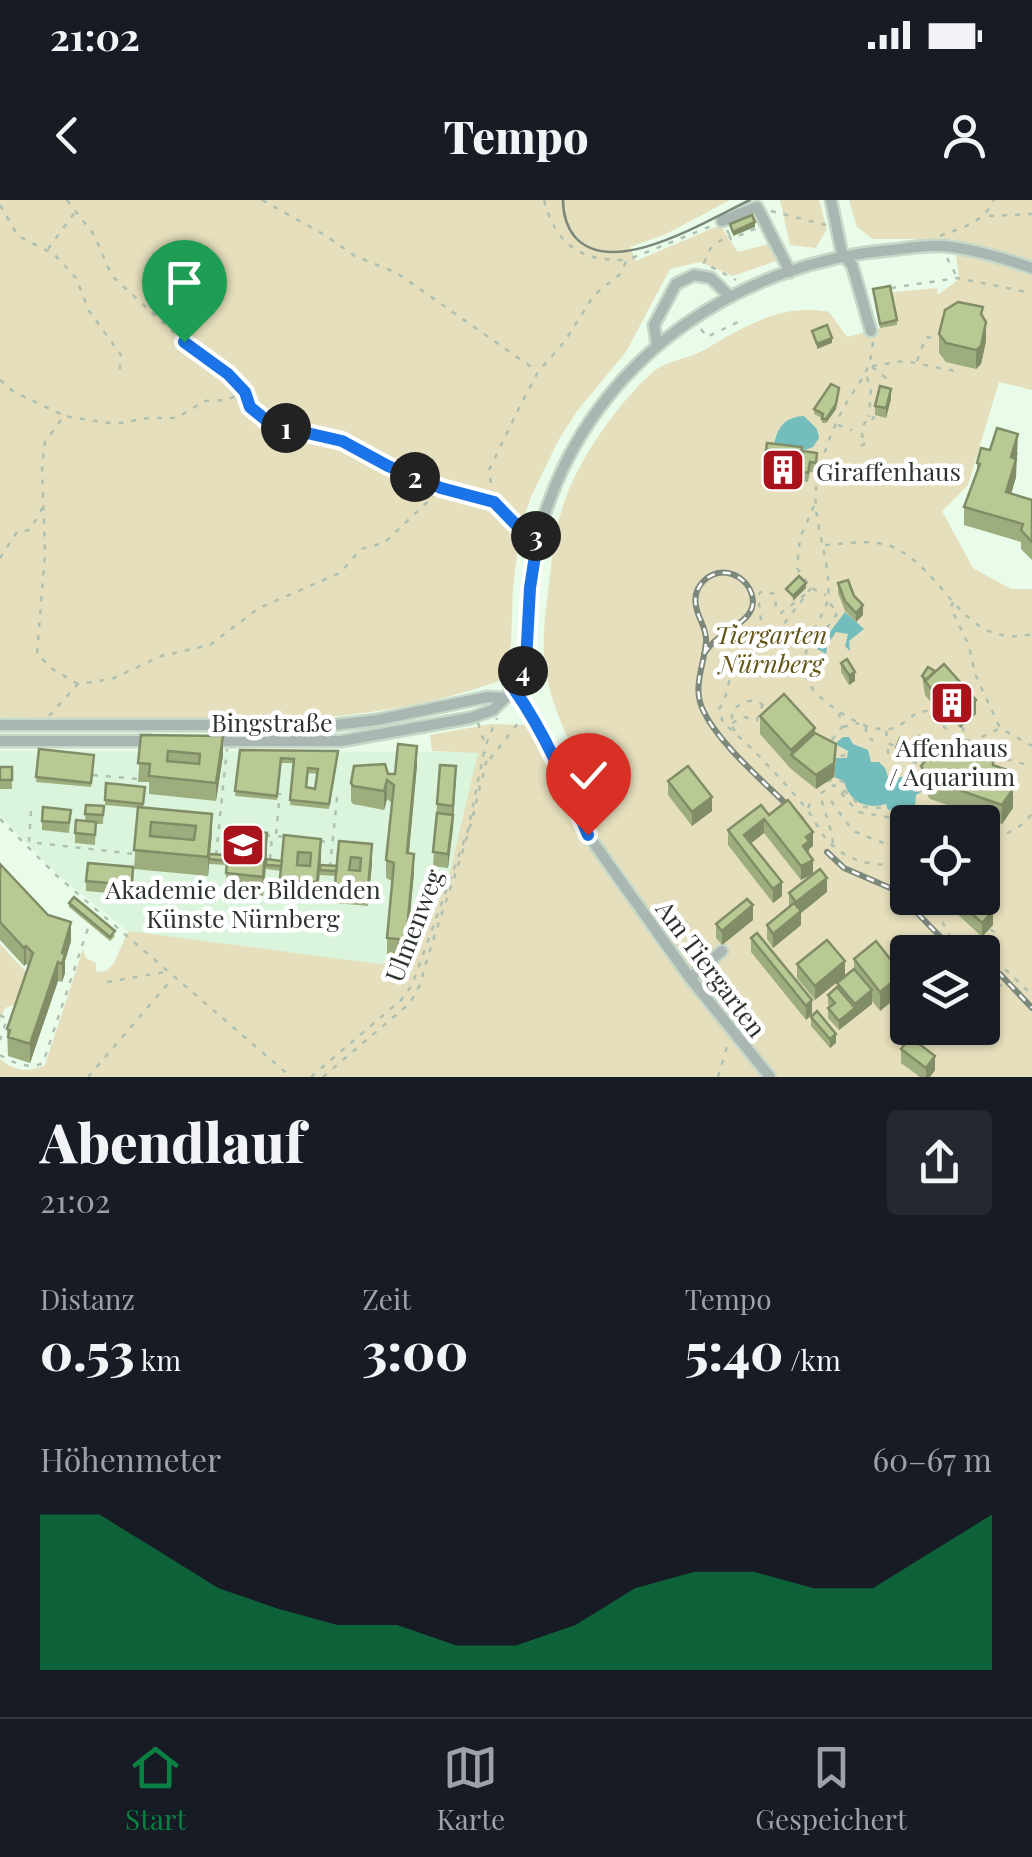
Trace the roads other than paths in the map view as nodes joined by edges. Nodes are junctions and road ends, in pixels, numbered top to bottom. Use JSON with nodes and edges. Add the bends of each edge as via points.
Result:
{"nodes":[{"id":1,"x":832,"y":200,"type":"edge"},
{"id":2,"x":726,"y":228,"type":"edge"},
{"id":3,"x":842,"y":254,"type":"junction"},
{"id":4,"x":1032,"y":268,"type":"edge"},
{"id":5,"x":790,"y":272,"type":"junction"},
{"id":6,"x":730,"y":297,"type":"junction"},
{"id":7,"x":871,"y":331,"type":"road end"},
{"id":8,"x":658,"y":345,"type":"junction"},
{"id":9,"x":514,"y":689,"type":"junction"},
{"id":10,"x":504,"y":698,"type":"junction"},
{"id":11,"x":421,"y":712,"type":"junction"},
{"id":12,"x":0,"y":725,"type":"edge"},
{"id":13,"x":423,"y":727,"type":"junction"},
{"id":14,"x":0,"y":741,"type":"edge"},
{"id":15,"x":173,"y":741,"type":"edge"},
{"id":16,"x":191,"y":741,"type":"edge"},
{"id":17,"x":722,"y":951,"type":"dead end"},
{"id":18,"x":690,"y":978,"type":"junction"},
{"id":19,"x":770,"y":1077,"type":"edge"}],
"edges":[{"from":1,"to":3,"type":"street"},
{"from":2,"to":5,"type":"street","via":[[757,207]]},
{"from":3,"to":4,"type":"street","via":[[938,246]]},
{"from":3,"to":5,"type":"street"},
{"from":3,"to":7,"type":"street","via":[[852,265]]},
{"from":5,"to":6,"type":"street"},
{"from":6,"to":8,"type":"street"},
{"from":6,"to":8,"type":"street","via":[[712,278],[694,275],[676,284],[654,324]]},
{"from":8,"to":9,"type":"street","via":[[586,426],[558,478],[538,536],[526,662]]},
{"from":9,"to":10,"type":"street","name":"Bingstraße"},
{"from":9,"to":18,"type":"street","name":"Am Tiergarten","via":[[588,835]]},
{"from":10,"to":11,"type":"street","name":"Bingstraße"},
{"from":10,"to":13,"type":"street","name":"Bingstraße","via":[[476,717]]},
{"from":11,"to":12,"type":"street","name":"Bingstraße","via":[[336,725]]},
{"from":11,"to":13,"type":"street"},
{"from":13,"to":16,"type":"street","name":"Bingstraße","via":[[341,740]]},
{"from":14,"to":15,"type":"street"},
{"from":17,"to":18,"type":"street"},
{"from":18,"to":19,"type":"street","name":"Am Tiergarten"}]}
